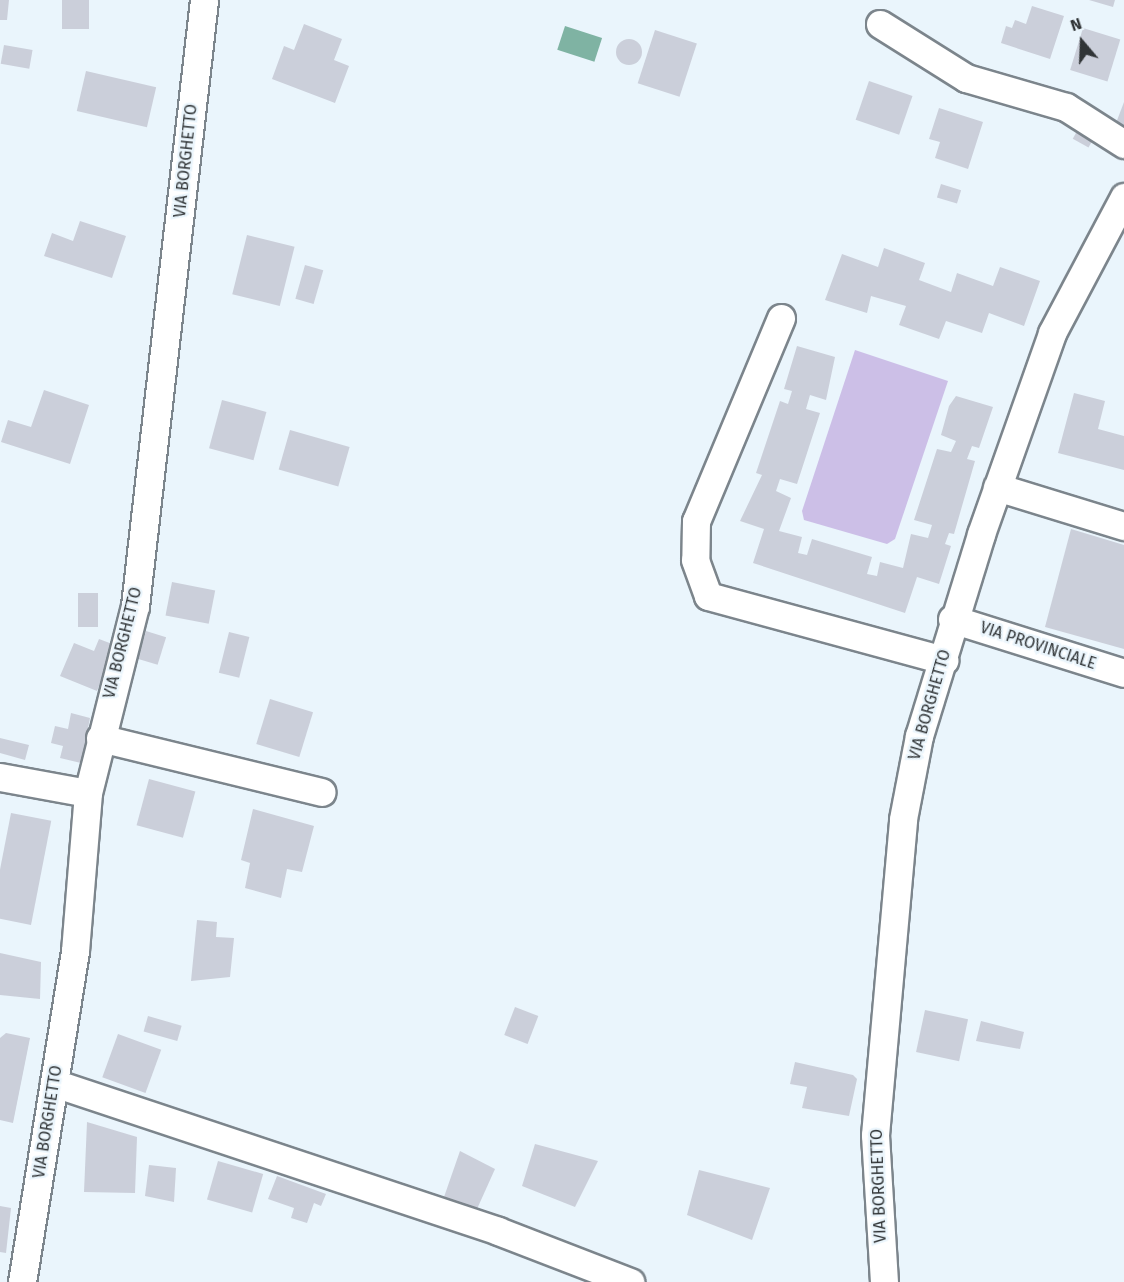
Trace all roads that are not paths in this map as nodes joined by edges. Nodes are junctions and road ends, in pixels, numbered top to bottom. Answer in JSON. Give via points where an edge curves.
{"nodes":[{"id":1,"x":204,"y":0,"type":"edge"},
{"id":2,"x":880,"y":24,"type":"dead end"},
{"id":3,"x":1124,"y":144,"type":"edge"},
{"id":4,"x":1124,"y":197,"type":"edge"},
{"id":5,"x":781,"y":318,"type":"dead end"},
{"id":6,"x":998,"y":487,"type":"junction"},
{"id":7,"x":1124,"y":526,"type":"edge"},
{"id":8,"x":952,"y":619,"type":"junction"},
{"id":9,"x":944,"y":660,"type":"junction"},
{"id":10,"x":1124,"y":674,"type":"edge"},
{"id":11,"x":100,"y":738,"type":"junction"},
{"id":12,"x":0,"y":777,"type":"edge"},
{"id":13,"x":322,"y":792,"type":"dead end"},
{"id":14,"x":88,"y":793,"type":"junction"},
{"id":15,"x":54,"y":1083,"type":"junction"},
{"id":16,"x":22,"y":1282,"type":"edge"},
{"id":17,"x":630,"y":1282,"type":"edge"},
{"id":18,"x":884,"y":1282,"type":"edge"}],
"edges":[{"from":1,"to":11,"type":"street","name":"VIA BORGHETTO","via":[[135,606]]},
{"from":2,"to":3,"type":"street","via":[[966,78],[1066,107]]},
{"from":4,"to":6,"type":"street","name":"VIA BORGHETTO","via":[[1052,333]]},
{"from":5,"to":9,"type":"street","via":[[696,521],[695,560],[708,596]]},
{"from":6,"to":7,"type":"street"},
{"from":6,"to":8,"type":"street","name":"VIA BORGHETTO"},
{"from":8,"to":9,"type":"street","name":"VIA BORGHETTO"},
{"from":8,"to":10,"type":"street","name":"VIA PROVINCIALE"},
{"from":9,"to":18,"type":"street","name":"VIA BORGHETTO","via":[[918,736],[903,819],[875,1135]]},
{"from":11,"to":13,"type":"street"},
{"from":11,"to":14,"type":"street","name":"VIA BORGHETTO"},
{"from":12,"to":14,"type":"street"},
{"from":14,"to":15,"type":"street","name":"VIA BORGHETTO","via":[[75,951]]},
{"from":15,"to":16,"type":"street","name":"VIA BORGHETTO"},
{"from":15,"to":17,"type":"street","via":[[498,1231]]}]}
